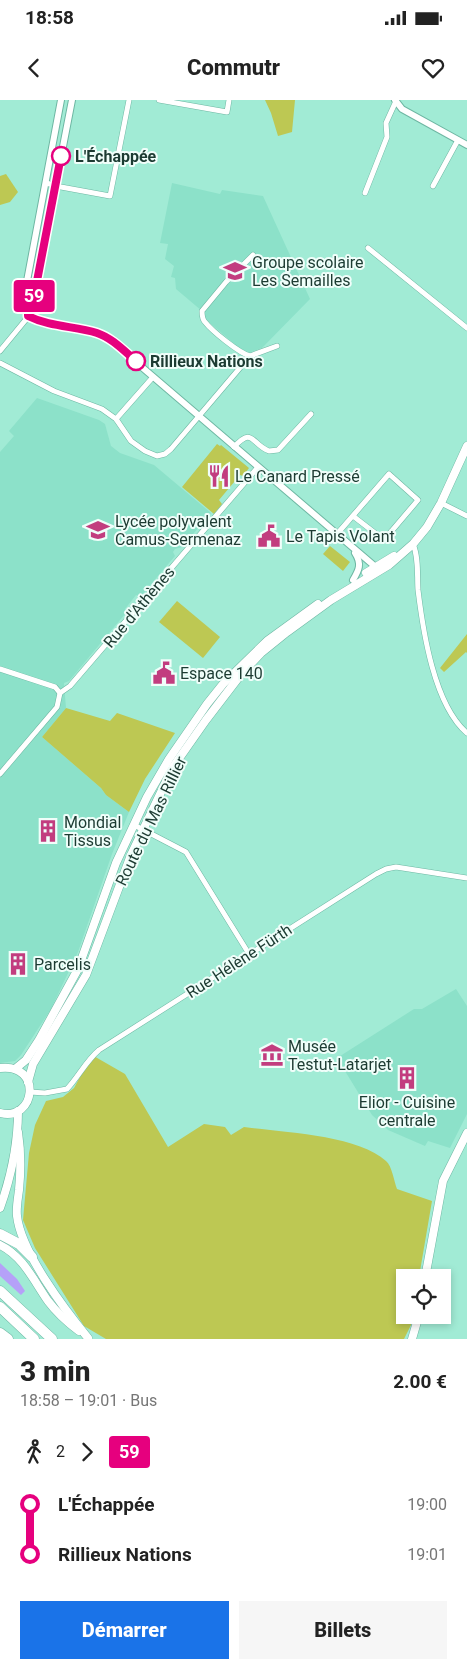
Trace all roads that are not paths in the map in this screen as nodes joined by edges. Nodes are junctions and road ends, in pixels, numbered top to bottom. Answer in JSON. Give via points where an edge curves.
{"nodes":[{"id":1,"x":61,"y":100,"type":"edge"},
{"id":2,"x":72,"y":100,"type":"edge"},
{"id":3,"x":129,"y":100,"type":"edge"},
{"id":4,"x":159,"y":100,"type":"edge"},
{"id":5,"x":229,"y":100,"type":"edge"},
{"id":6,"x":396,"y":101,"type":"edge"},
{"id":7,"x":458,"y":140,"type":"junction"},
{"id":8,"x":467,"y":145,"type":"edge"},
{"id":9,"x":46,"y":182,"type":"junction"},
{"id":10,"x":56,"y":184,"type":"junction"},
{"id":11,"x":433,"y":186,"type":"dead end"},
{"id":12,"x":365,"y":192,"type":"dead end"},
{"id":13,"x":368,"y":248,"type":"dead end"},
{"id":14,"x":253,"y":255,"type":"dead end"},
{"id":15,"x":28,"y":314,"type":"junction"},
{"id":16,"x":467,"y":328,"type":"edge"},
{"id":17,"x":278,"y":346,"type":"dead end"},
{"id":18,"x":0,"y":351,"type":"edge"},
{"id":19,"x":250,"y":356,"type":"junction"},
{"id":20,"x":0,"y":364,"type":"edge"},
{"id":21,"x":152,"y":377,"type":"junction"},
{"id":22,"x":311,"y":414,"type":"dead end"},
{"id":23,"x":199,"y":417,"type":"junction"},
{"id":24,"x":116,"y":419,"type":"junction"},
{"id":25,"x":467,"y":446,"type":"edge"},
{"id":26,"x":234,"y":447,"type":"junction"},
{"id":27,"x":258,"y":467,"type":"junction"},
{"id":28,"x":441,"y":502,"type":"junction"},
{"id":29,"x":353,"y":516,"type":"junction"},
{"id":30,"x":467,"y":516,"type":"edge"},
{"id":31,"x":337,"y":534,"type":"junction"},
{"id":32,"x":413,"y":544,"type":"junction"},
{"id":33,"x":350,"y":546,"type":"junction"},
{"id":34,"x":377,"y":569,"type":"junction"},
{"id":35,"x":353,"y":580,"type":"junction"},
{"id":36,"x":0,"y":669,"type":"edge"},
{"id":37,"x":60,"y":693,"type":"junction"},
{"id":38,"x":467,"y":732,"type":"edge"},
{"id":39,"x":0,"y":774,"type":"edge"},
{"id":40,"x":134,"y":825,"type":"junction"},
{"id":41,"x":144,"y":829,"type":"junction"},
{"id":42,"x":467,"y":878,"type":"edge"},
{"id":43,"x":249,"y":954,"type":"junction"},
{"id":44,"x":0,"y":1068,"type":"edge"},
{"id":45,"x":16,"y":1069,"type":"junction"},
{"id":46,"x":28,"y":1082,"type":"junction"},
{"id":47,"x":30,"y":1092,"type":"junction"},
{"id":48,"x":18,"y":1112,"type":"junction"},
{"id":49,"x":0,"y":1113,"type":"edge"},
{"id":50,"x":18,"y":1132,"type":"junction"},
{"id":51,"x":467,"y":1133,"type":"edge"},
{"id":52,"x":0,"y":1208,"type":"edge"},
{"id":53,"x":0,"y":1234,"type":"edge"},
{"id":54,"x":0,"y":1245,"type":"edge"},
{"id":55,"x":32,"y":1257,"type":"junction"},
{"id":56,"x":428,"y":1269,"type":"edge"},
{"id":57,"x":0,"y":1291,"type":"edge"},
{"id":58,"x":0,"y":1307,"type":"edge"},
{"id":59,"x":416,"y":1324,"type":"edge"},
{"id":60,"x":0,"y":1333,"type":"edge"},
{"id":61,"x":8,"y":1339,"type":"edge"},
{"id":62,"x":34,"y":1339,"type":"edge"},
{"id":63,"x":52,"y":1339,"type":"edge"},
{"id":64,"x":89,"y":1339,"type":"edge"},
{"id":65,"x":412,"y":1339,"type":"edge"}],
"edges":[{"from":1,"to":9,"type":"street"},
{"from":2,"to":10,"type":"street"},
{"from":3,"to":10,"type":"street","via":[[110,196]]},
{"from":4,"to":5,"type":"street","via":[[227,112]]},
{"from":6,"to":7,"type":"street","via":[[406,112]]},
{"from":6,"to":12,"type":"street","via":[[386,123],[387,137]]},
{"from":7,"to":8,"type":"street"},
{"from":7,"to":11,"type":"street"},
{"from":9,"to":10,"type":"street"},
{"from":9,"to":15,"type":"street","via":[[24,298],[23,306]]},
{"from":10,"to":15,"type":"street"},
{"from":13,"to":16,"type":"street"},
{"from":14,"to":19,"type":"street","via":[[202,311],[203,321],[240,352]]},
{"from":15,"to":18,"type":"street"},
{"from":15,"to":21,"type":"street","via":[[38,322],[98,333],[119,346]]},
{"from":17,"to":19,"type":"street"},
{"from":19,"to":23,"type":"street"},
{"from":20,"to":24,"type":"street","via":[[54,391],[102,409]]},
{"from":21,"to":23,"type":"street"},
{"from":21,"to":24,"type":"street"},
{"from":22,"to":26,"type":"street","via":[[278,450],[265,450],[246,436]]},
{"from":23,"to":24,"type":"street","via":[[171,449],[157,456],[131,441]]},
{"from":23,"to":26,"type":"street"},
{"from":25,"to":28,"type":"main road","name":"Route du Mas Rillier"},
{"from":26,"to":27,"type":"street"},
{"from":27,"to":31,"type":"street"},
{"from":27,"to":37,"type":"street","name":"Rue d'Athènes","via":[[75,682]]},
{"from":28,"to":30,"type":"street"},
{"from":28,"to":32,"type":"main road","name":"Route du Mas Rillier"},
{"from":29,"to":29,"type":"street","via":[[389,474],[418,500],[384,540]]},
{"from":29,"to":31,"type":"street"},
{"from":31,"to":33,"type":"street"},
{"from":32,"to":34,"type":"main road","name":"Route du Mas Rillier"},
{"from":32,"to":38,"type":"street","via":[[428,652],[443,696],[453,716]]},
{"from":33,"to":34,"type":"street"},
{"from":33,"to":35,"type":"street","via":[[360,562]]},
{"from":34,"to":35,"type":"main road","name":"Route du Mas Rillier"},
{"from":34,"to":41,"type":"main road","name":"Route du Mas Rillier","via":[[287,632],[242,673],[173,768]]},
{"from":35,"to":40,"type":"main road","name":"Route du Mas Rillier","via":[[267,641],[223,684],[169,758]]},
{"from":36,"to":37,"type":"street","via":[[54,687]]},
{"from":37,"to":39,"type":"street","via":[[57,707]]},
{"from":40,"to":41,"type":"street"},
{"from":40,"to":45,"type":"main road","name":"Route du Mas Rillier","via":[[116,863],[78,969],[39,1040]]},
{"from":41,"to":43,"type":"street","via":[[186,852]]},
{"from":41,"to":46,"type":"main road","name":"Route du Mas Rillier","via":[[86,975],[32,1064]]},
{"from":42,"to":43,"type":"street","name":"Rue Hélène Fürth","via":[[396,867],[386,869]]},
{"from":43,"to":47,"type":"street","name":"Rue Hélène Fürth","via":[[99,1050],[67,1089]]},
{"from":44,"to":45,"type":"main road"},
{"from":45,"to":46,"type":"main road"},
{"from":46,"to":47,"type":"main road"},
{"from":47,"to":48,"type":"main road"},
{"from":48,"to":49,"type":"main road"},
{"from":48,"to":50,"type":"main road"},
{"from":50,"to":52,"type":"main road"},
{"from":50,"to":55,"type":"main road","via":[[21,1166],[17,1215]]},
{"from":51,"to":56,"type":"main road","via":[[443,1181]]},
{"from":53,"to":55,"type":"highway","via":[[19,1244]]},
{"from":54,"to":64,"type":"main road","via":[[18,1257],[49,1302]]},
{"from":55,"to":64,"type":"main road","via":[[65,1309]]},
{"from":57,"to":63,"type":"highway"},
{"from":58,"to":62,"type":"highway"},
{"from":59,"to":65,"type":"main road"},
{"from":60,"to":61,"type":"highway"}]}
